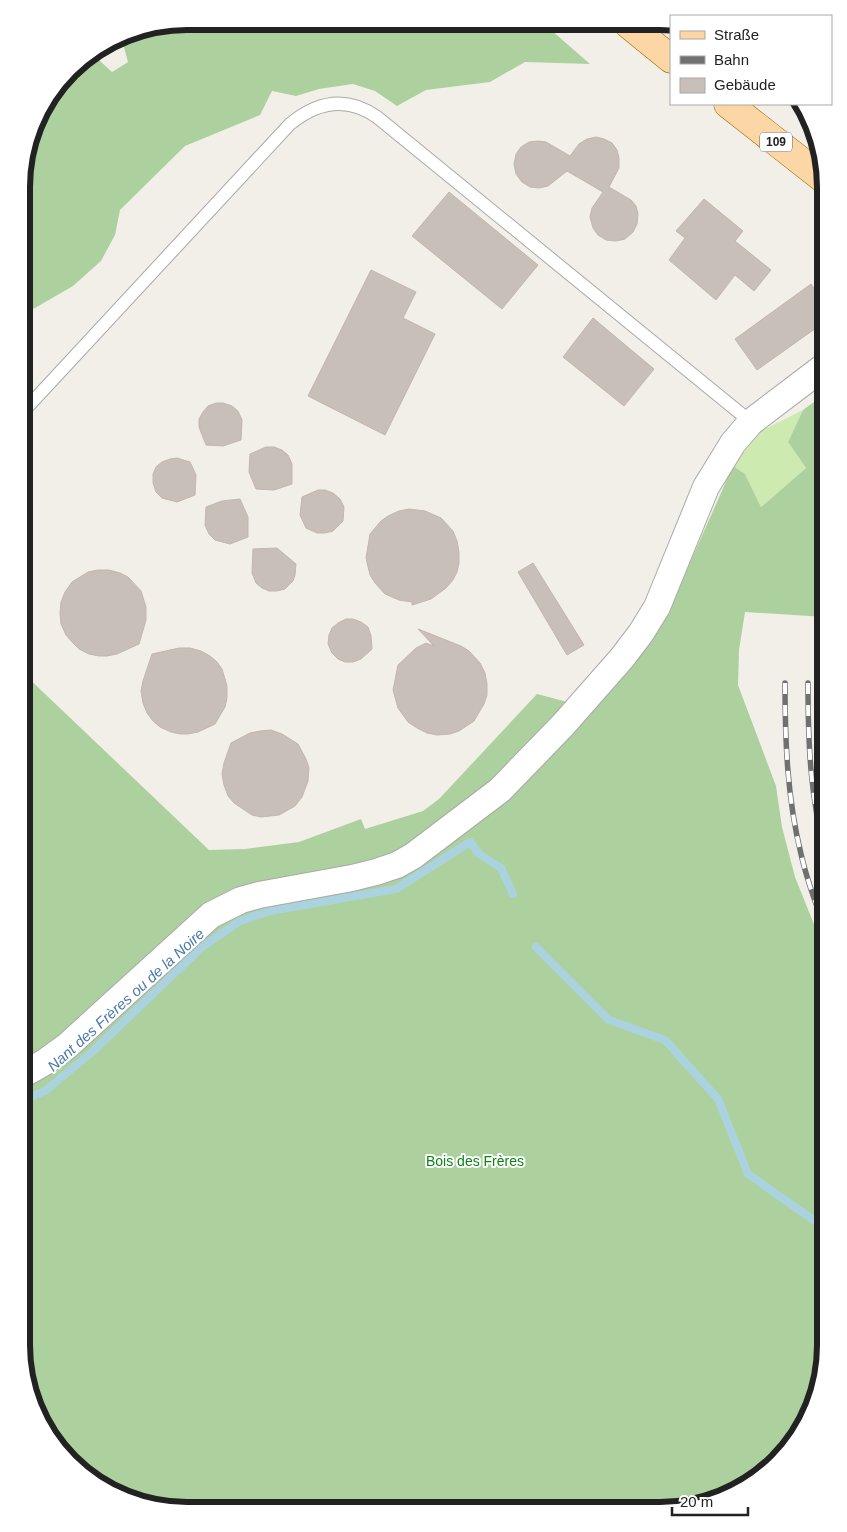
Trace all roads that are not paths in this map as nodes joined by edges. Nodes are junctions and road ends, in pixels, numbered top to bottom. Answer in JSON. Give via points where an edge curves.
{"nodes":[{"id":1,"x":635,"y":30,"type":"edge"},
{"id":2,"x":670,"y":58,"type":"edge"},
{"id":3,"x":729,"y":105,"type":"edge"},
{"id":4,"x":817,"y":174,"type":"edge"},
{"id":5,"x":817,"y":372,"type":"edge"},
{"id":6,"x":30,"y":404,"type":"edge"},
{"id":7,"x":751,"y":422,"type":"junction"},
{"id":8,"x":30,"y":1071,"type":"edge"}],
"edges":[{"from":1,"to":2,"type":"main road"},
{"from":3,"to":4,"type":"main road","number":"109"},
{"from":5,"to":7,"type":"street"},
{"from":6,"to":7,"type":"lane","via":[[290,124],[311,109],[342,104],[368,110]]},
{"from":7,"to":8,"type":"street","via":[[706,487],[657,607],[641,633],[563,724],[500,790],[397,865],[352,878],[241,900],[212,915],[67,1046]]}]}
